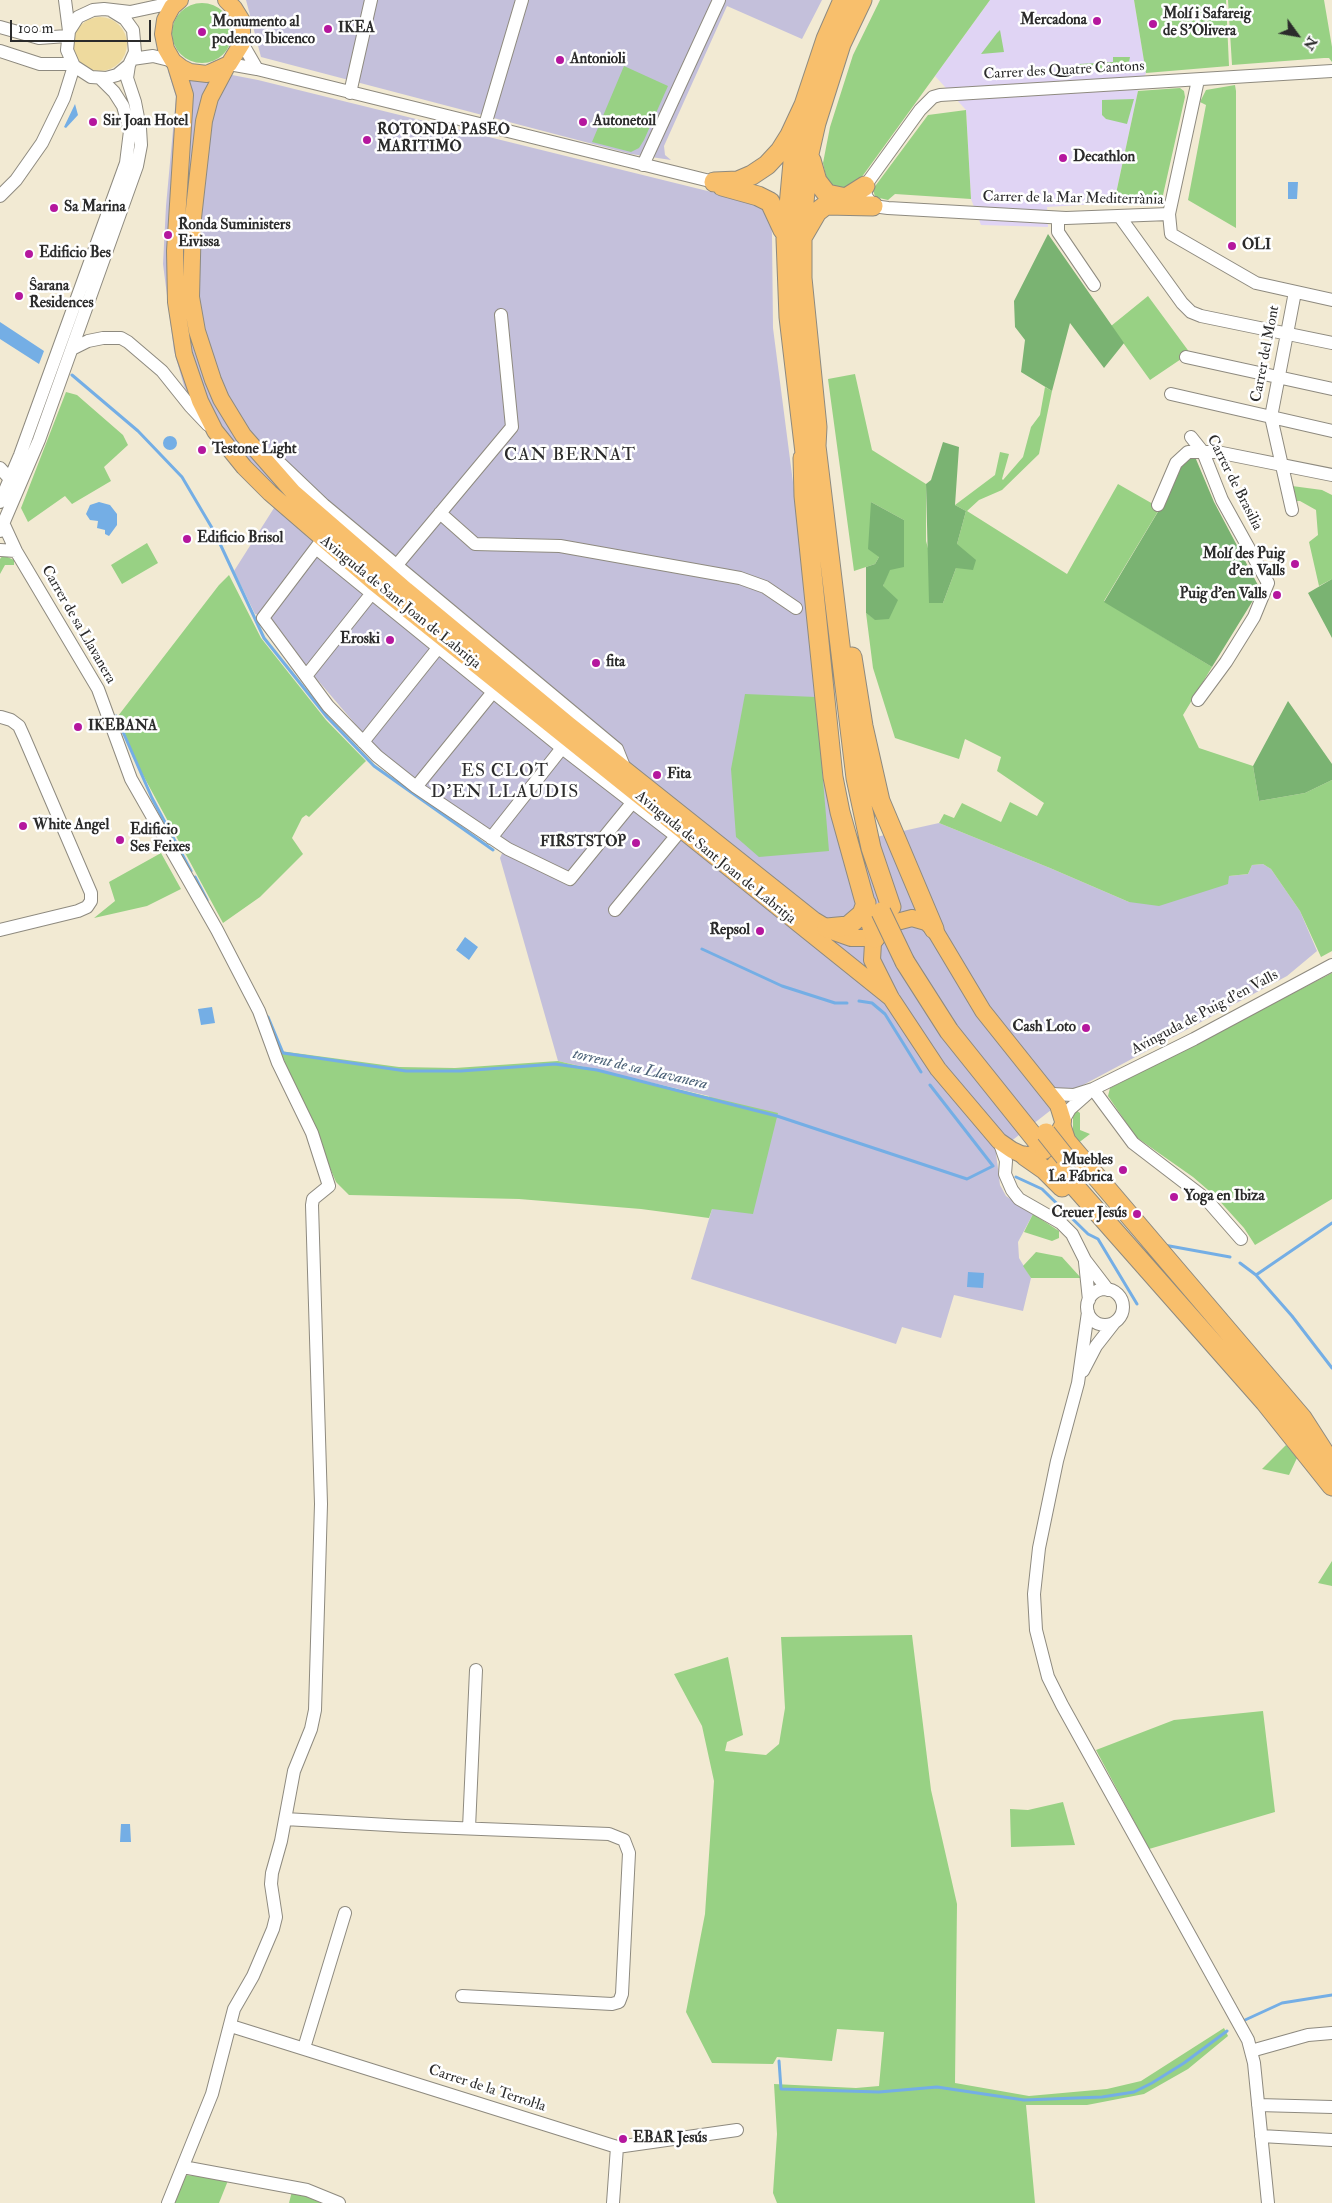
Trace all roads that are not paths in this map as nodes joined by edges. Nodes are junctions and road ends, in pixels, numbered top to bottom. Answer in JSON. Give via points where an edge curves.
{"nodes":[{"id":1,"x":65,"y":0,"type":"edge"},
{"id":2,"x":89,"y":0,"type":"edge"},
{"id":3,"x":371,"y":0,"type":"edge"},
{"id":4,"x":522,"y":0,"type":"edge"},
{"id":5,"x":719,"y":0,"type":"edge"},
{"id":6,"x":843,"y":0,"type":"edge"},
{"id":7,"x":862,"y":0,"type":"edge"},
{"id":8,"x":179,"y":1,"type":"edge"},
{"id":9,"x":230,"y":3,"type":"edge"},
{"id":10,"x":108,"y":10,"type":"junction"},
{"id":11,"x":0,"y":27,"type":"edge"},
{"id":12,"x":68,"y":33,"type":"junction"},
{"id":13,"x":242,"y":43,"type":"junction"},
{"id":14,"x":0,"y":51,"type":"edge"},
{"id":15,"x":130,"y":62,"type":"junction"},
{"id":16,"x":174,"y":62,"type":"junction"},
{"id":17,"x":73,"y":65,"type":"junction"},
{"id":18,"x":228,"y":65,"type":"junction"},
{"id":19,"x":258,"y":70,"type":"junction"},
{"id":20,"x":1332,"y":71,"type":"edge"},
{"id":21,"x":101,"y":79,"type":"junction"},
{"id":22,"x":1198,"y":80,"type":"junction"},
{"id":23,"x":350,"y":93,"type":"junction"},
{"id":24,"x":804,"y":105,"type":"junction"},
{"id":25,"x":485,"y":125,"type":"junction"},
{"id":26,"x":809,"y":154,"type":"junction"},
{"id":27,"x":643,"y":165,"type":"junction"},
{"id":28,"x":714,"y":182,"type":"junction"},
{"id":29,"x":865,"y":186,"type":"junction"},
{"id":30,"x":0,"y":196,"type":"edge"},
{"id":31,"x":873,"y":206,"type":"junction"},
{"id":32,"x":1169,"y":214,"type":"junction"},
{"id":33,"x":1120,"y":217,"type":"junction"},
{"id":34,"x":1058,"y":218,"type":"junction"},
{"id":35,"x":794,"y":239,"type":"junction"},
{"id":36,"x":1094,"y":286,"type":"dead end"},
{"id":37,"x":1295,"y":292,"type":"junction"},
{"id":38,"x":1332,"y":300,"type":"edge"},
{"id":39,"x":501,"y":315,"type":"dead end"},
{"id":40,"x":1286,"y":333,"type":"junction"},
{"id":41,"x":1332,"y":343,"type":"edge"},
{"id":42,"x":72,"y":349,"type":"junction"},
{"id":43,"x":1186,"y":357,"type":"dead end"},
{"id":44,"x":1278,"y":377,"type":"junction"},
{"id":45,"x":1332,"y":389,"type":"edge"},
{"id":46,"x":1171,"y":394,"type":"dead end"},
{"id":47,"x":1271,"y":417,"type":"junction"},
{"id":48,"x":817,"y":427,"type":"junction"},
{"id":49,"x":215,"y":431,"type":"junction"},
{"id":50,"x":1332,"y":431,"type":"edge"},
{"id":51,"x":1191,"y":437,"type":"dead end"},
{"id":52,"x":1203,"y":452,"type":"junction"},
{"id":53,"x":1282,"y":465,"type":"junction"},
{"id":54,"x":0,"y":468,"type":"edge"},
{"id":55,"x":1332,"y":475,"type":"edge"},
{"id":56,"x":10,"y":479,"type":"junction"},
{"id":57,"x":0,"y":502,"type":"edge"},
{"id":58,"x":1158,"y":505,"type":"dead end"},
{"id":59,"x":1292,"y":510,"type":"dead end"},
{"id":60,"x":440,"y":513,"type":"junction"},
{"id":61,"x":2,"y":528,"type":"edge"},
{"id":62,"x":319,"y":544,"type":"junction"},
{"id":63,"x":0,"y":550,"type":"edge"},
{"id":64,"x":16,"y":551,"type":"junction"},
{"id":65,"x":393,"y":570,"type":"junction"},
{"id":66,"x":372,"y":588,"type":"junction"},
{"id":67,"x":796,"y":608,"type":"dead end"},
{"id":68,"x":438,"y":648,"type":"junction"},
{"id":69,"x":306,"y":676,"type":"junction"},
{"id":70,"x":493,"y":692,"type":"junction"},
{"id":71,"x":1198,"y":700,"type":"dead end"},
{"id":72,"x":0,"y":716,"type":"edge"},
{"id":73,"x":363,"y":742,"type":"junction"},
{"id":74,"x":562,"y":748,"type":"junction"},
{"id":75,"x":416,"y":788,"type":"junction"},
{"id":76,"x":632,"y":803,"type":"junction"},
{"id":77,"x":678,"y":833,"type":"junction"},
{"id":78,"x":491,"y":838,"type":"junction"},
{"id":79,"x":879,"y":907,"type":"junction"},
{"id":80,"x":615,"y":910,"type":"dead end"},
{"id":81,"x":827,"y":928,"type":"junction"},
{"id":82,"x":934,"y":929,"type":"junction"},
{"id":83,"x":0,"y":930,"type":"edge"},
{"id":84,"x":875,"y":938,"type":"junction"},
{"id":85,"x":1332,"y":965,"type":"edge"},
{"id":86,"x":891,"y":998,"type":"junction"},
{"id":87,"x":1093,"y":1089,"type":"junction"},
{"id":88,"x":1050,"y":1094,"type":"junction"},
{"id":89,"x":1052,"y":1131,"type":"junction"},
{"id":90,"x":999,"y":1141,"type":"junction"},
{"id":91,"x":1024,"y":1156,"type":"junction"},
{"id":92,"x":1061,"y":1161,"type":"junction"},
{"id":93,"x":1005,"y":1174,"type":"junction"},
{"id":94,"x":1241,"y":1239,"type":"dead end"},
{"id":95,"x":1085,"y":1260,"type":"junction"},
{"id":96,"x":1108,"y":1290,"type":"junction"},
{"id":97,"x":1088,"y":1306,"type":"junction"},
{"id":98,"x":1114,"y":1323,"type":"junction"},
{"id":99,"x":1078,"y":1383,"type":"junction"},
{"id":100,"x":1292,"y":1439,"type":"junction"},
{"id":101,"x":1332,"y":1464,"type":"edge"},
{"id":102,"x":1332,"y":1486,"type":"edge"},
{"id":103,"x":476,"y":1670,"type":"dead end"},
{"id":104,"x":285,"y":1819,"type":"junction"},
{"id":105,"x":469,"y":1828,"type":"junction"},
{"id":106,"x":346,"y":1913,"type":"dead end"},
{"id":107,"x":462,"y":1996,"type":"dead end"},
{"id":108,"x":231,"y":2026,"type":"junction"},
{"id":109,"x":1332,"y":2033,"type":"edge"},
{"id":110,"x":304,"y":2048,"type":"junction"},
{"id":111,"x":1251,"y":2051,"type":"junction"},
{"id":112,"x":1258,"y":2105,"type":"junction"},
{"id":113,"x":1332,"y":2107,"type":"edge"},
{"id":114,"x":737,"y":2130,"type":"dead end"},
{"id":115,"x":1261,"y":2136,"type":"junction"},
{"id":116,"x":1332,"y":2140,"type":"edge"},
{"id":117,"x":617,"y":2147,"type":"junction"},
{"id":118,"x":183,"y":2167,"type":"junction"},
{"id":119,"x":168,"y":2203,"type":"edge"},
{"id":120,"x":339,"y":2203,"type":"edge"},
{"id":121,"x":613,"y":2203,"type":"edge"},
{"id":122,"x":1268,"y":2203,"type":"edge"}],
"edges":[{"from":1,"to":12,"type":"street"},
{"from":2,"to":10,"type":"street"},
{"from":3,"to":23,"type":"street"},
{"from":4,"to":25,"type":"street"},
{"from":5,"to":27,"type":"street"},
{"from":6,"to":24,"type":"highway"},
{"from":7,"to":26,"type":"highway","via":[[832,70]]},
{"from":8,"to":10,"type":"street","via":[[140,11]]},
{"from":8,"to":16,"type":"main road","name":"Avinguda de Sant Joan de Labritja","via":[[168,13],[163,27],[166,49]]},
{"from":9,"to":13,"type":"main road","via":[[242,21]]},
{"from":10,"to":12,"type":"street","via":[[83,14]]},
{"from":10,"to":15,"type":"street","via":[[125,18],[133,30],[136,45]]},
{"from":11,"to":12,"type":"street","via":[[39,38]]},
{"from":12,"to":17,"type":"street","via":[[66,50]]},
{"from":13,"to":18,"type":"main road","name":"Avinguda de Sant Joan de Labritja"},
{"from":13,"to":19,"type":"street"},
{"from":14,"to":17,"type":"street","via":[[40,64]]},
{"from":15,"to":16,"type":"street","via":[[153,56]]},
{"from":15,"to":21,"type":"street","via":[[116,75]]},
{"from":15,"to":42,"type":"street","via":[[127,78],[140,128],[137,166]]},
{"from":16,"to":18,"type":"main road","via":[[198,74],[215,72]]},
{"from":16,"to":49,"type":"main road","name":"Avinguda de Sant Joan de Labritja","via":[[185,95],[175,258],[177,312],[190,374]]},
{"from":17,"to":21,"type":"street","via":[[86,76]]},
{"from":17,"to":30,"type":"street","via":[[64,98],[42,143],[16,180]]},
{"from":18,"to":19,"type":"street"},
{"from":18,"to":65,"type":"main road","name":"Avinguda de Sant Joan de Labritja","via":[[210,98],[204,121],[193,218],[191,297],[197,331],[221,399],[257,452],[293,492]]},
{"from":19,"to":23,"type":"street"},
{"from":20,"to":22,"type":"street","name":"Carrer des Quatre Cantons"},
{"from":21,"to":56,"type":"street","via":[[123,106],[130,130],[126,163]]},
{"from":22,"to":29,"type":"street","name":"Carrer des Quatre Cantons","via":[[933,97]]},
{"from":22,"to":32,"type":"street"},
{"from":23,"to":25,"type":"street"},
{"from":24,"to":28,"type":"highway","via":[[790,135],[767,166],[738,181]]},
{"from":24,"to":35,"type":"highway","via":[[791,169]]},
{"from":25,"to":27,"type":"street"},
{"from":26,"to":29,"type":"highway","via":[[817,181],[827,194],[846,198]]},
{"from":26,"to":35,"type":"highway"},
{"from":27,"to":28,"type":"street"},
{"from":28,"to":35,"type":"highway","via":[[770,202]]},
{"from":29,"to":31,"type":"street","via":[[866,196]]},
{"from":31,"to":34,"type":"street","name":"Carrer de la Mar Mediterrània"},
{"from":31,"to":35,"type":"highway","via":[[826,205]]},
{"from":32,"to":33,"type":"street","name":"Carrer de la Mar Mediterrània"},
{"from":32,"to":37,"type":"street","name":"Carrer de la Mar Mediterrània","via":[[1169,228],[1175,239],[1256,283]]},
{"from":33,"to":34,"type":"street","name":"Carrer de la Mar Mediterrània"},
{"from":33,"to":40,"type":"street","via":[[1191,312]]},
{"from":34,"to":36,"type":"street","via":[[1058,232]]},
{"from":35,"to":48,"type":"highway"},
{"from":35,"to":79,"type":"highway","via":[[789,317],[802,441],[812,496],[846,783],[861,850]]},
{"from":37,"to":38,"type":"street","name":"Carrer de la Mar Mediterrània"},
{"from":37,"to":40,"type":"street","name":"Carrer del Mont"},
{"from":39,"to":60,"type":"street","via":[[512,426]]},
{"from":40,"to":41,"type":"street"},
{"from":40,"to":44,"type":"street","name":"Carrer del Mont"},
{"from":42,"to":49,"type":"street","via":[[103,338],[120,338],[128,342],[162,371]]},
{"from":42,"to":61,"type":"street","via":[[28,469]]},
{"from":43,"to":44,"type":"street"},
{"from":44,"to":45,"type":"street"},
{"from":44,"to":47,"type":"street","name":"Carrer del Mont"},
{"from":46,"to":47,"type":"street"},
{"from":47,"to":50,"type":"street"},
{"from":47,"to":53,"type":"street","name":"Carrer del Mont"},
{"from":48,"to":79,"type":"highway","via":[[816,446],[856,778]]},
{"from":48,"to":82,"type":"highway","via":[[862,726],[880,801]]},
{"from":49,"to":62,"type":"main road","name":"Avinguda de Sant Joan de Labritja","via":[[244,467]]},
{"from":51,"to":52,"type":"street","name":"Carrer de Brasilia"},
{"from":52,"to":53,"type":"street"},
{"from":52,"to":58,"type":"street","via":[[1188,452],[1176,463]]},
{"from":52,"to":71,"type":"street","name":"Carrer de Brasilia","via":[[1222,500],[1268,583],[1254,617]]},
{"from":53,"to":55,"type":"street"},
{"from":53,"to":59,"type":"street","name":"Carrer del Mont"},
{"from":54,"to":56,"type":"street"},
{"from":56,"to":57,"type":"street"},
{"from":60,"to":65,"type":"street"},
{"from":60,"to":67,"type":"street","via":[[475,544],[560,546],[740,578],[764,587]]},
{"from":61,"to":64,"type":"street","name":"Carrer de sa Llavanera"},
{"from":62,"to":66,"type":"main road","name":"Avinguda de Sant Joan de Labritja"},
{"from":62,"to":69,"type":"street","via":[[263,618]]},
{"from":63,"to":64,"type":"street"},
{"from":64,"to":104,"type":"street","name":"Carrer de sa Llavanera","via":[[98,689],[131,779],[259,1011],[278,1063],[312,1133],[329,1186],[313,1200],[312,1205],[322,1504],[315,1710],[294,1771]]},
{"from":65,"to":66,"type":"street"},
{"from":65,"to":81,"type":"main road","name":"Avinguda de Sant Joan de Labritja","via":[[625,769]]},
{"from":66,"to":68,"type":"street","name":"Avinguda de Sant Joan de Labritja"},
{"from":66,"to":69,"type":"street"},
{"from":66,"to":77,"type":"main road","name":"Avinguda de Sant Joan de Labritja"},
{"from":68,"to":70,"type":"street","name":"Avinguda de Sant Joan de Labritja"},
{"from":68,"to":73,"type":"street"},
{"from":69,"to":73,"type":"street","via":[[328,706]]},
{"from":70,"to":74,"type":"street","name":"Avinguda de Sant Joan de Labritja"},
{"from":70,"to":75,"type":"street"},
{"from":72,"to":83,"type":"street","via":[[19,726],[91,893],[87,907],[78,911]]},
{"from":73,"to":75,"type":"street"},
{"from":74,"to":76,"type":"street","name":"Avinguda de Sant Joan de Labritja"},
{"from":74,"to":78,"type":"street"},
{"from":75,"to":78,"type":"street"},
{"from":76,"to":77,"type":"street","name":"Avinguda de Sant Joan de Labritja"},
{"from":76,"to":78,"type":"street","via":[[570,879]]},
{"from":77,"to":80,"type":"street"},
{"from":77,"to":86,"type":"main road","name":"Avinguda de Sant Joan de Labritja"},
{"from":79,"to":81,"type":"highway","via":[[862,914],[848,926]]},
{"from":79,"to":84,"type":"highway"},
{"from":79,"to":89,"type":"highway","via":[[911,960],[960,1026]]},
{"from":81,"to":84,"type":"main road","name":"Avinguda de Sant Joan de Labritja","via":[[851,938]]},
{"from":82,"to":84,"type":"main road","via":[[920,919],[906,919],[882,930]]},
{"from":82,"to":88,"type":"main road","via":[[983,1011]]},
{"from":84,"to":86,"type":"main road","via":[[872,960]]},
{"from":85,"to":87,"type":"street","name":"Avinguda de Puig d'en Valls"},
{"from":86,"to":90,"type":"main road","via":[[938,1068]]},
{"from":87,"to":88,"type":"street","name":"Avinguda de Puig d'en Valls","via":[[1074,1095]]},
{"from":87,"to":89,"type":"street","name":"Avinguda de Puig d'en Valls"},
{"from":87,"to":94,"type":"street","via":[[1133,1144],[1206,1199]]},
{"from":88,"to":89,"type":"main road","via":[[1058,1105]]},
{"from":89,"to":91,"type":"main road","via":[[1056,1141],[1044,1151]]},
{"from":89,"to":92,"type":"highway","bridge":true},
{"from":89,"to":101,"type":"highway","via":[[1066,1141],[1302,1418]]},
{"from":90,"to":91,"type":"main road"},
{"from":90,"to":93,"type":"street","via":[[1006,1161]]},
{"from":91,"to":93,"type":"street","via":[[1013,1162]]},
{"from":91,"to":100,"type":"highway","via":[[1053,1176],[1198,1341]]},
{"from":92,"to":100,"type":"highway","via":[[1265,1402]]},
{"from":92,"to":101,"type":"highway"},
{"from":93,"to":95,"type":"street","via":[[1019,1199],[1050,1216],[1072,1234]]},
{"from":95,"to":96,"type":"street"},
{"from":95,"to":97,"type":"street"},
{"from":96,"to":97,"type":"street","via":[[1099,1290]]},
{"from":96,"to":98,"type":"street","via":[[1118,1295],[1123,1304],[1122,1315]]},
{"from":97,"to":98,"type":"street","via":[[1092,1320],[1101,1325]]},
{"from":97,"to":99,"type":"street"},
{"from":98,"to":99,"type":"street","via":[[1096,1346]]},
{"from":99,"to":111,"type":"street","via":[[1039,1548],[1034,1594],[1041,1653],[1062,1705],[1240,2024]]},
{"from":100,"to":102,"type":"highway"},
{"from":103,"to":105,"type":"street"},
{"from":104,"to":105,"type":"street"},
{"from":104,"to":108,"type":"street","via":[[272,1873],[276,1917],[253,1976],[234,2009]]},
{"from":105,"to":107,"type":"street","via":[[609,1834],[624,1840],[629,1853],[619,2002]]},
{"from":106,"to":110,"type":"street"},
{"from":108,"to":110,"type":"street","name":"Carrer de la Terrol·la"},
{"from":108,"to":118,"type":"street","via":[[212,2094]]},
{"from":109,"to":111,"type":"street","via":[[1308,2035]]},
{"from":110,"to":117,"type":"street","name":"Carrer de la Terrol·la"},
{"from":111,"to":112,"type":"street"},
{"from":112,"to":113,"type":"street"},
{"from":112,"to":115,"type":"street"},
{"from":114,"to":117,"type":"street","name":"Carrer de la Terrol·la"},
{"from":115,"to":116,"type":"street"},
{"from":115,"to":122,"type":"street"},
{"from":117,"to":121,"type":"street"},
{"from":118,"to":119,"type":"street"},
{"from":118,"to":120,"type":"street","via":[[307,2190]]}]}
